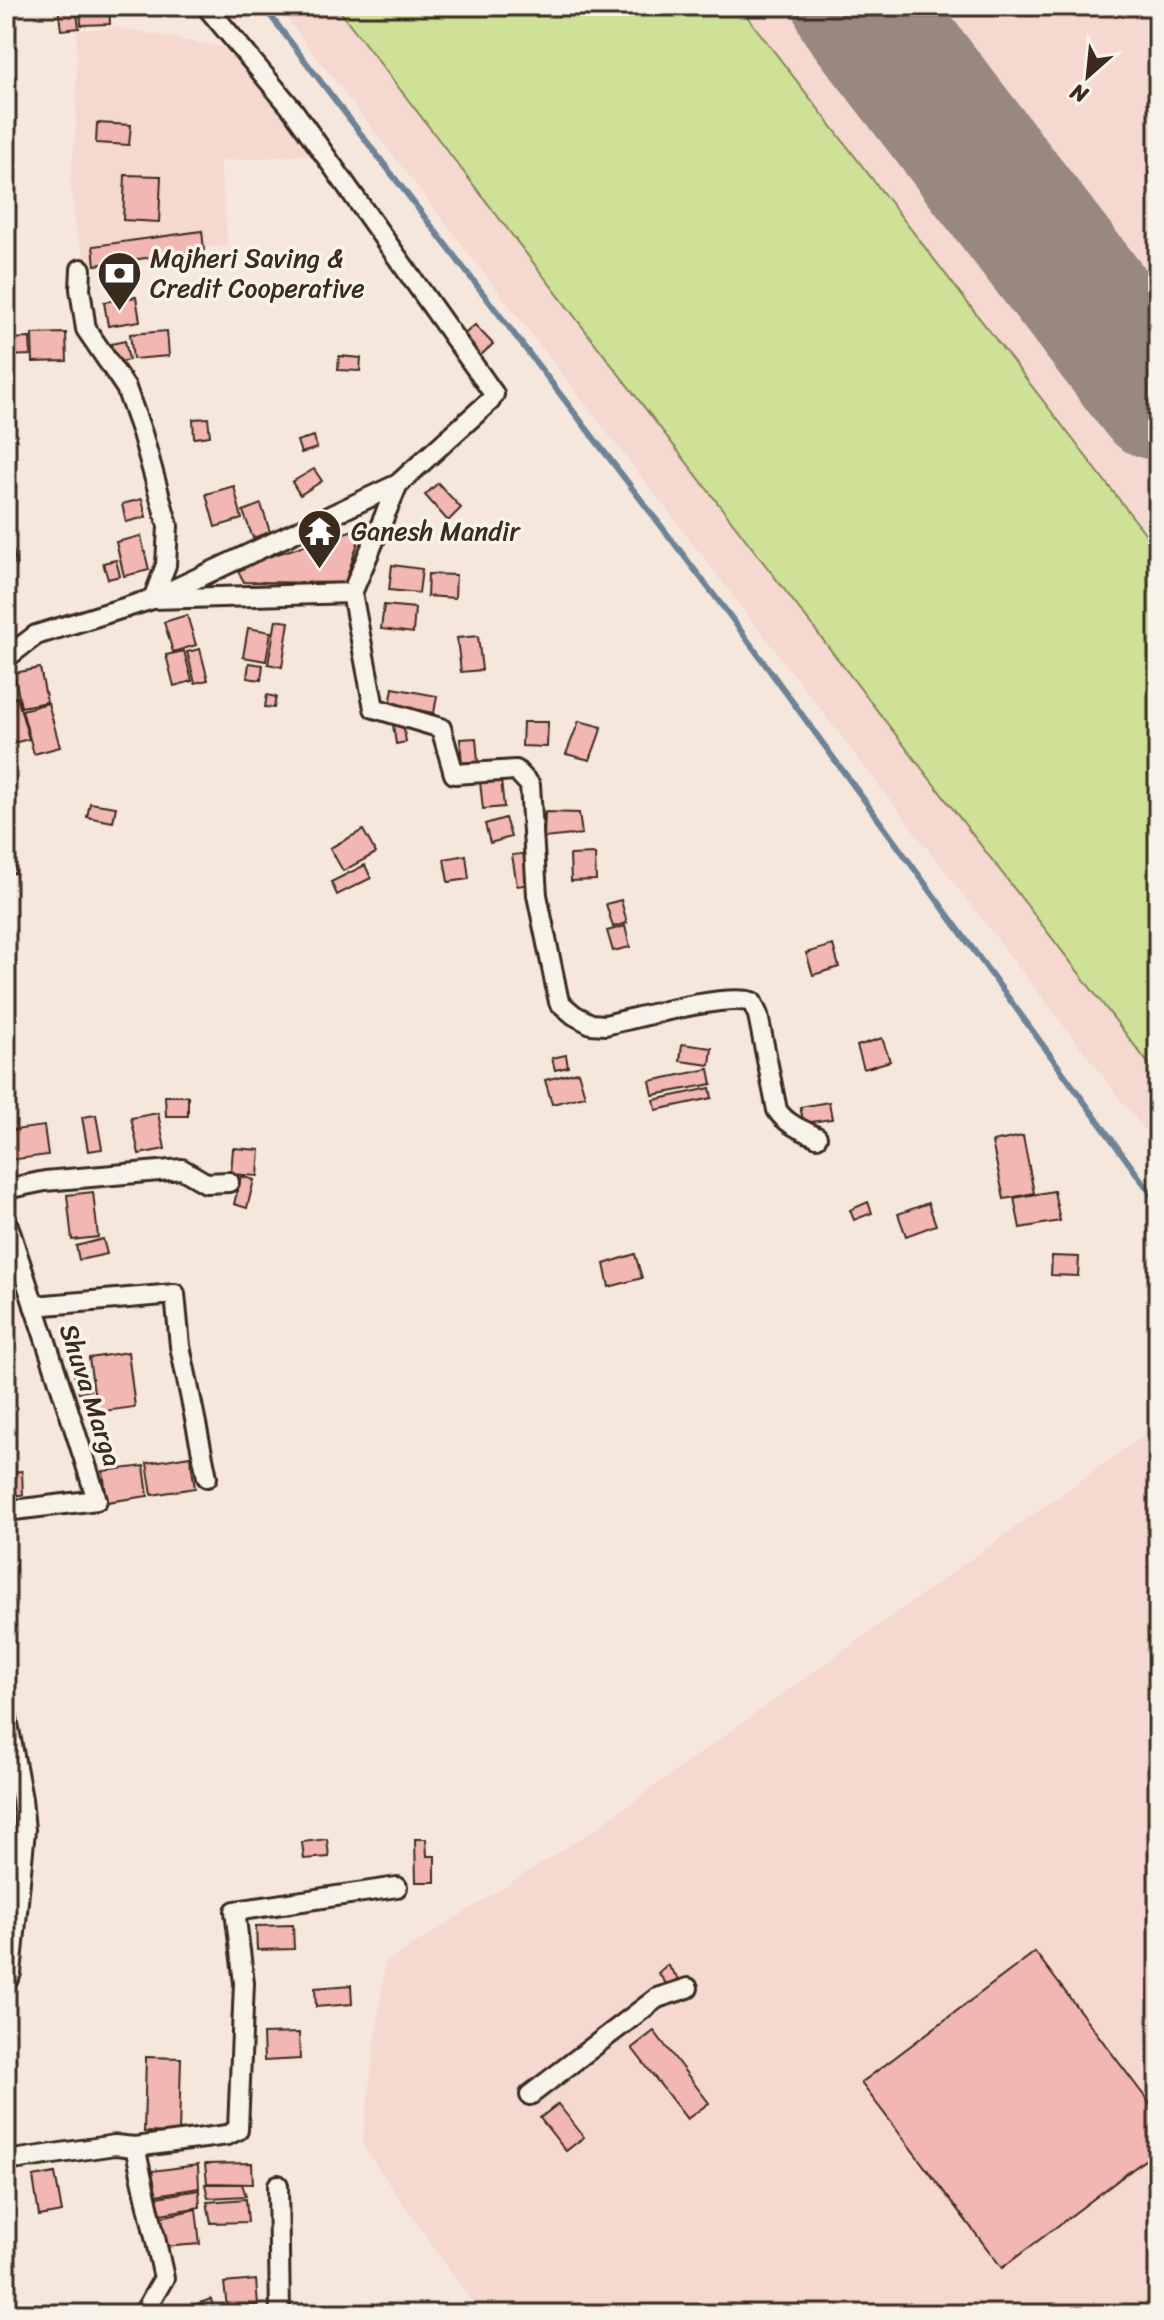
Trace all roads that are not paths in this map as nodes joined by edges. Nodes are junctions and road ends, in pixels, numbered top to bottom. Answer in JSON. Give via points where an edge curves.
{"nodes":[{"id":1,"x":206,"y":6,"type":"edge"},
{"id":2,"x":81,"y":269,"type":"dead end"},
{"id":3,"x":398,"y":484,"type":"junction"},
{"id":4,"x":352,"y":593,"type":"junction"},
{"id":5,"x":153,"y":599,"type":"junction"},
{"id":6,"x":6,"y":658,"type":"edge"},
{"id":7,"x":817,"y":1137,"type":"dead end"},
{"id":8,"x":229,"y":1182,"type":"dead end"},
{"id":9,"x":6,"y":1189,"type":"edge"},
{"id":10,"x":6,"y":1219,"type":"edge"},
{"id":11,"x":34,"y":1306,"type":"junction"},
{"id":12,"x":207,"y":1477,"type":"dead end"},
{"id":13,"x":6,"y":1511,"type":"edge"},
{"id":14,"x":6,"y":1713,"type":"edge"},
{"id":15,"x":397,"y":1887,"type":"dead end"},
{"id":16,"x":6,"y":1983,"type":"edge"},
{"id":17,"x":688,"y":1988,"type":"dead end"},
{"id":18,"x":530,"y":2095,"type":"dead end"},
{"id":19,"x":135,"y":2147,"type":"junction"},
{"id":20,"x":6,"y":2161,"type":"edge"},
{"id":21,"x":278,"y":2185,"type":"dead end"},
{"id":22,"x":143,"y":2314,"type":"edge"},
{"id":23,"x":280,"y":2314,"type":"edge"}],
"edges":[{"from":1,"to":3,"type":"street","via":[[293,110],[494,394]]},
{"from":2,"to":5,"type":"street","via":[[86,329],[126,388],[168,526],[166,565]]},
{"from":3,"to":4,"type":"street"},
{"from":3,"to":5,"type":"street"},
{"from":4,"to":5,"type":"street"},
{"from":4,"to":7,"type":"street","via":[[374,708],[441,728],[454,774],[516,770],[530,785],[537,895],[559,1002],[591,1024],[605,1025],[721,1000],[752,1002],[777,1110]]},
{"from":5,"to":6,"type":"street","via":[[36,635]]},
{"from":8,"to":9,"type":"street","via":[[206,1183],[182,1169]]},
{"from":10,"to":11,"type":"street","name":"Shuva Marga"},
{"from":11,"to":12,"type":"street","via":[[175,1294],[180,1346]]},
{"from":11,"to":13,"type":"street","name":"Shuva Marga","via":[[97,1500]]},
{"from":14,"to":16,"type":"street","via":[[25,1830]]},
{"from":15,"to":19,"type":"street","via":[[235,1911],[244,1983],[238,2130]]},
{"from":17,"to":18,"type":"street","via":[[657,1998]]},
{"from":19,"to":20,"type":"street","via":[[115,2145]]},
{"from":19,"to":22,"type":"street","via":[[164,2278]]},
{"from":21,"to":23,"type":"street"}]}
